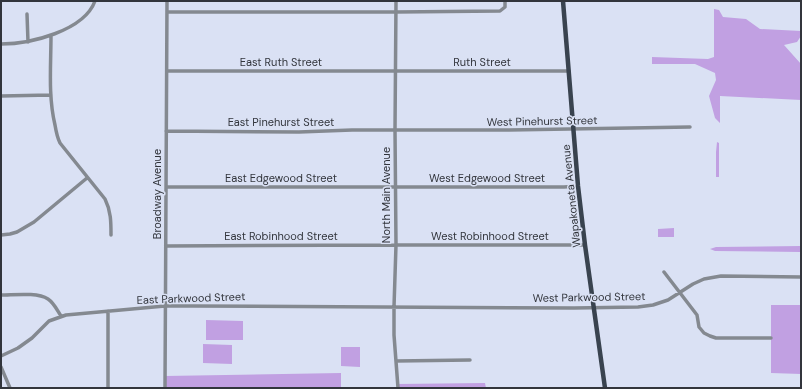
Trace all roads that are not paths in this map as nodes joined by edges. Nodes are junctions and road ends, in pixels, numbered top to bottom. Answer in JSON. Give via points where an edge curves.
{"nodes":[{"id":1,"x":95,"y":1,"type":"edge"},
{"id":2,"x":167,"y":1,"type":"edge"},
{"id":3,"x":396,"y":1,"type":"edge"},
{"id":4,"x":505,"y":1,"type":"edge"},
{"id":5,"x":563,"y":1,"type":"edge"},
{"id":6,"x":167,"y":12,"type":"junction"},
{"id":7,"x":396,"y":12,"type":"junction"},
{"id":8,"x":27,"y":14,"type":"dead end"},
{"id":9,"x":51,"y":35,"type":"junction"},
{"id":10,"x":28,"y":42,"type":"junction"},
{"id":11,"x":1,"y":44,"type":"edge"},
{"id":12,"x":167,"y":71,"type":"junction"},
{"id":13,"x":396,"y":71,"type":"junction"},
{"id":14,"x":568,"y":71,"type":"junction"},
{"id":15,"x":51,"y":95,"type":"junction"},
{"id":16,"x":1,"y":96,"type":"edge"},
{"id":17,"x":690,"y":127,"type":"dead end"},
{"id":18,"x":395,"y":130,"type":"junction"},
{"id":19,"x":573,"y":130,"type":"junction"},
{"id":20,"x":166,"y":131,"type":"junction"},
{"id":21,"x":87,"y":178,"type":"junction"},
{"id":22,"x":578,"y":186,"type":"junction"},
{"id":23,"x":166,"y":187,"type":"junction"},
{"id":24,"x":396,"y":187,"type":"junction"},
{"id":25,"x":1,"y":235,"type":"edge"},
{"id":26,"x":111,"y":235,"type":"dead end"},
{"id":27,"x":396,"y":245,"type":"junction"},
{"id":28,"x":585,"y":245,"type":"junction"},
{"id":29,"x":166,"y":246,"type":"junction"},
{"id":30,"x":664,"y":272,"type":"dead end"},
{"id":31,"x":801,"y":277,"type":"edge"},
{"id":32,"x":679,"y":293,"type":"junction"},
{"id":33,"x":1,"y":295,"type":"edge"},
{"id":34,"x":165,"y":306,"type":"junction"},
{"id":35,"x":394,"y":307,"type":"junction"},
{"id":36,"x":593,"y":308,"type":"junction"},
{"id":37,"x":108,"y":311,"type":"junction"},
{"id":38,"x":61,"y":316,"type":"junction"},
{"id":39,"x":771,"y":338,"type":"dead end"},
{"id":40,"x":1,"y":356,"type":"edge"},
{"id":41,"x":470,"y":360,"type":"dead end"},
{"id":42,"x":396,"y":361,"type":"junction"},
{"id":43,"x":1,"y":367,"type":"edge"},
{"id":44,"x":396,"y":386,"type":"edge"},
{"id":45,"x":10,"y":388,"type":"edge"},
{"id":46,"x":108,"y":388,"type":"edge"},
{"id":47,"x":165,"y":388,"type":"edge"},
{"id":48,"x":605,"y":388,"type":"edge"}],
"edges":[{"from":1,"to":9,"type":"street","via":[[83,18]]},
{"from":2,"to":6,"type":"street","name":"Broadway Avenue"},
{"from":3,"to":7,"type":"street","name":"North Main Avenue"},
{"from":4,"to":7,"type":"street","via":[[505,6],[500,11]]},
{"from":5,"to":14,"type":"main road","name":"Wapakoneta Avenue"},
{"from":6,"to":7,"type":"street"},
{"from":6,"to":12,"type":"street","name":"Broadway Avenue"},
{"from":7,"to":13,"type":"street","name":"North Main Avenue"},
{"from":8,"to":10,"type":"street"},
{"from":9,"to":10,"type":"street"},
{"from":9,"to":15,"type":"street"},
{"from":10,"to":11,"type":"street"},
{"from":12,"to":13,"type":"street","name":"East Ruth Street"},
{"from":12,"to":20,"type":"street","name":"Broadway Avenue"},
{"from":13,"to":14,"type":"street","name":"Ruth Street"},
{"from":13,"to":18,"type":"street","name":"North Main Avenue"},
{"from":14,"to":19,"type":"main road","name":"Wapakoneta Avenue"},
{"from":15,"to":16,"type":"street"},
{"from":15,"to":21,"type":"street","via":[[60,143]]},
{"from":17,"to":19,"type":"street","name":"West Pinehurst Street"},
{"from":18,"to":19,"type":"street","name":"West Pinehurst Street"},
{"from":18,"to":20,"type":"street","name":"East Pinehurst Street"},
{"from":18,"to":24,"type":"street","name":"North Main Avenue"},
{"from":19,"to":22,"type":"main road","name":"Wapakoneta Avenue"},
{"from":20,"to":23,"type":"street","name":"Broadway Avenue"},
{"from":21,"to":25,"type":"street","via":[[34,222],[17,232]]},
{"from":21,"to":26,"type":"street","via":[[108,207]]},
{"from":22,"to":24,"type":"street","name":"West Edgewood Street"},
{"from":22,"to":28,"type":"main road","name":"Wapakoneta Avenue"},
{"from":23,"to":24,"type":"street","name":"East Edgewood Street"},
{"from":23,"to":29,"type":"street","name":"Broadway Avenue"},
{"from":24,"to":27,"type":"street","name":"North Main Avenue"},
{"from":27,"to":28,"type":"street","name":"West Robinhood Street"},
{"from":27,"to":29,"type":"street","name":"East Robinhood Street"},
{"from":27,"to":35,"type":"street","name":"North Main Avenue"},
{"from":28,"to":36,"type":"main road","name":"Wapakoneta Avenue"},
{"from":29,"to":34,"type":"street","name":"Broadway Avenue"},
{"from":30,"to":32,"type":"street"},
{"from":31,"to":32,"type":"street","name":"West Parkwood Street","via":[[721,276],[704,279]]},
{"from":32,"to":36,"type":"street","name":"West Parkwood Street","via":[[653,305]]},
{"from":32,"to":39,"type":"street","via":[[697,315],[699,327],[710,336]]},
{"from":33,"to":38,"type":"street","via":[[41,296],[54,305]]},
{"from":34,"to":35,"type":"street","name":"East Parkwood Street"},
{"from":34,"to":37,"type":"street","name":"East Parkwood Street"},
{"from":34,"to":47,"type":"street","name":"Broadway Avenue"},
{"from":35,"to":36,"type":"street","name":"West Parkwood Street"},
{"from":35,"to":42,"type":"street","name":"North Main Avenue"},
{"from":36,"to":48,"type":"main road","name":"Wapakoneta Avenue"},
{"from":37,"to":38,"type":"street","name":"East Parkwood Street"},
{"from":37,"to":46,"type":"street"},
{"from":38,"to":40,"type":"street","name":"East Parkwood Street","via":[[49,321],[18,348]]},
{"from":41,"to":42,"type":"street"},
{"from":42,"to":44,"type":"street","name":"North Main Avenue"},
{"from":43,"to":45,"type":"street"}]}
